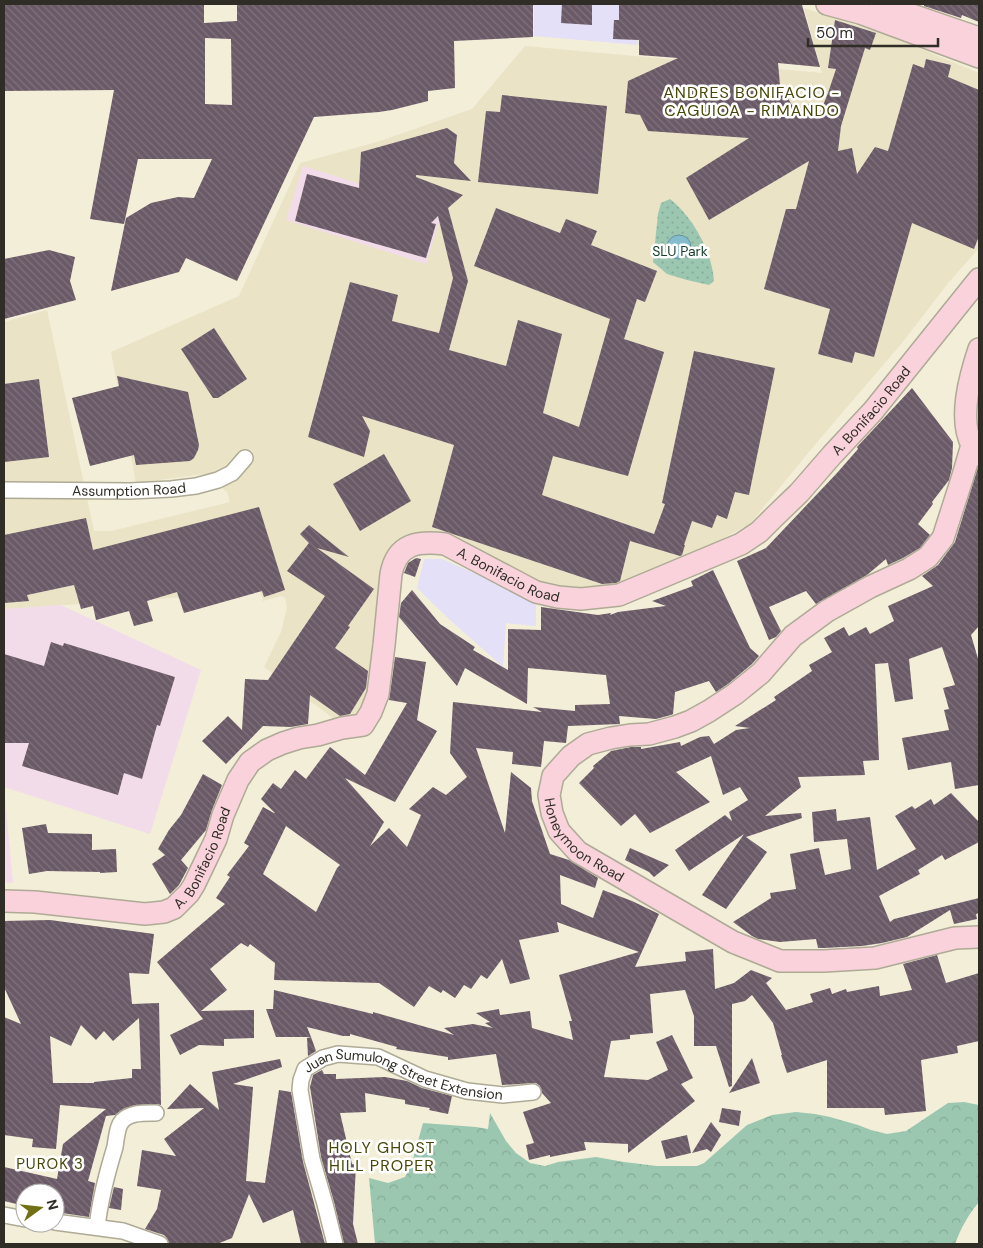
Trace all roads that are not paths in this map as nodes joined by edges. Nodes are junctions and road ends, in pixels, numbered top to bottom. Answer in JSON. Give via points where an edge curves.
{"nodes":[{"id":1,"x":827,"y":4,"type":"edge"},
{"id":2,"x":880,"y":4,"type":"edge"},
{"id":3,"x":979,"y":38,"type":"edge"},
{"id":4,"x":979,"y":57,"type":"edge"},
{"id":5,"x":979,"y":279,"type":"edge"},
{"id":6,"x":979,"y":349,"type":"edge"},
{"id":7,"x":976,"y":450,"type":"edge"},
{"id":8,"x":245,"y":458,"type":"dead end"},
{"id":9,"x":4,"y":490,"type":"edge"},
{"id":10,"x":4,"y":901,"type":"edge"},
{"id":11,"x":979,"y":937,"type":"edge"},
{"id":12,"x":533,"y":1092,"type":"dead end"},
{"id":13,"x":156,"y":1113,"type":"dead end"},
{"id":14,"x":65,"y":1223,"type":"edge"},
{"id":15,"x":97,"y":1227,"type":"junction"},
{"id":16,"x":160,"y":1244,"type":"edge"},
{"id":17,"x":335,"y":1244,"type":"edge"}],
"edges":[{"from":1,"to":4,"type":"main road"},
{"from":2,"to":3,"type":"main road"},
{"from":5,"to":10,"type":"main road","name":"A. Bonifacio Road","via":[[873,411],[799,493],[759,532],[741,544],[619,595],[580,599],[536,592],[445,544],[429,542],[405,548],[393,565],[378,694],[363,725],[283,743],[250,762],[238,780],[216,839],[194,885],[174,908],[145,914]]},
{"from":6,"to":7,"type":"main road","via":[[972,370],[966,416],[967,431]]},
{"from":7,"to":11,"type":"main road","name":"Honeymoon Road","via":[[943,538],[928,557],[827,611],[793,636],[761,673],[735,694],[691,721],[649,734],[588,744],[552,776],[548,795],[559,831],[578,852],[733,942],[780,961],[875,958],[955,938]]},
{"from":8,"to":9,"type":"street","name":"Assumption Road","via":[[232,474],[196,486],[130,491]]},
{"from":12,"to":17,"type":"street","name":"Juan Sumulong Street Extension","via":[[503,1095],[467,1091],[425,1079],[378,1057],[338,1054],[323,1058],[306,1069],[300,1090],[312,1159]]},
{"from":13,"to":15,"type":"street","via":[[139,1113],[120,1124]]},
{"from":14,"to":15,"type":"street"},
{"from":15,"to":16,"type":"street","via":[[124,1231]]}]}
